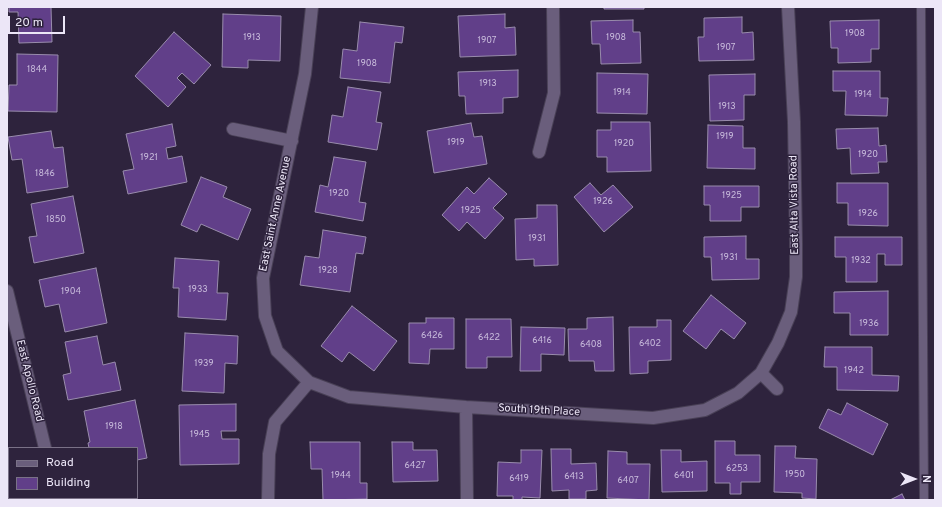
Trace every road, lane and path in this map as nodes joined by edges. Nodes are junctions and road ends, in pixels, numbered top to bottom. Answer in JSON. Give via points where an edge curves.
{"nodes":[{"id":1,"x":312,"y":7,"type":"edge"},
{"id":2,"x":553,"y":7,"type":"edge"},
{"id":3,"x":788,"y":7,"type":"edge"},
{"id":4,"x":922,"y":7,"type":"edge"},
{"id":5,"x":233,"y":129,"type":"dead end"},
{"id":6,"x":292,"y":141,"type":"junction"},
{"id":7,"x":539,"y":152,"type":"dead end"},
{"id":8,"x":7,"y":291,"type":"edge"},
{"id":9,"x":761,"y":373,"type":"junction"},
{"id":10,"x":309,"y":382,"type":"junction"},
{"id":11,"x":777,"y":389,"type":"dead end"},
{"id":12,"x":466,"y":407,"type":"junction"},
{"id":13,"x":45,"y":447,"type":"edge"},
{"id":14,"x":268,"y":500,"type":"edge"},
{"id":15,"x":467,"y":500,"type":"edge"},
{"id":16,"x":924,"y":500,"type":"edge"}],
"edges":[{"from":1,"to":6,"type":"street","name":"East Saint Anne Avenue","via":[[305,74]]},
{"from":2,"to":7,"type":"street","via":[[554,93]]},
{"from":3,"to":9,"type":"street","name":"East Alta Vista Road","via":[[794,122],[796,277],[791,312],[778,343]]},
{"from":4,"to":16,"type":"lane"},
{"from":5,"to":6,"type":"street","name":"East Saint Anne Avenue"},
{"from":6,"to":10,"type":"street","name":"East Saint Anne Avenue","via":[[263,278],[265,316],[277,351]]},
{"from":8,"to":13,"type":"street","name":"East Apollo Road"},
{"from":9,"to":11,"type":"street"},
{"from":9,"to":12,"type":"street","name":"South 19th Place","via":[[738,393],[705,410],[653,418]]},
{"from":10,"to":12,"type":"street","name":"South 19th Place","via":[[349,397]]},
{"from":10,"to":14,"type":"street","via":[[275,422],[269,454]]},
{"from":12,"to":15,"type":"street"}]}
